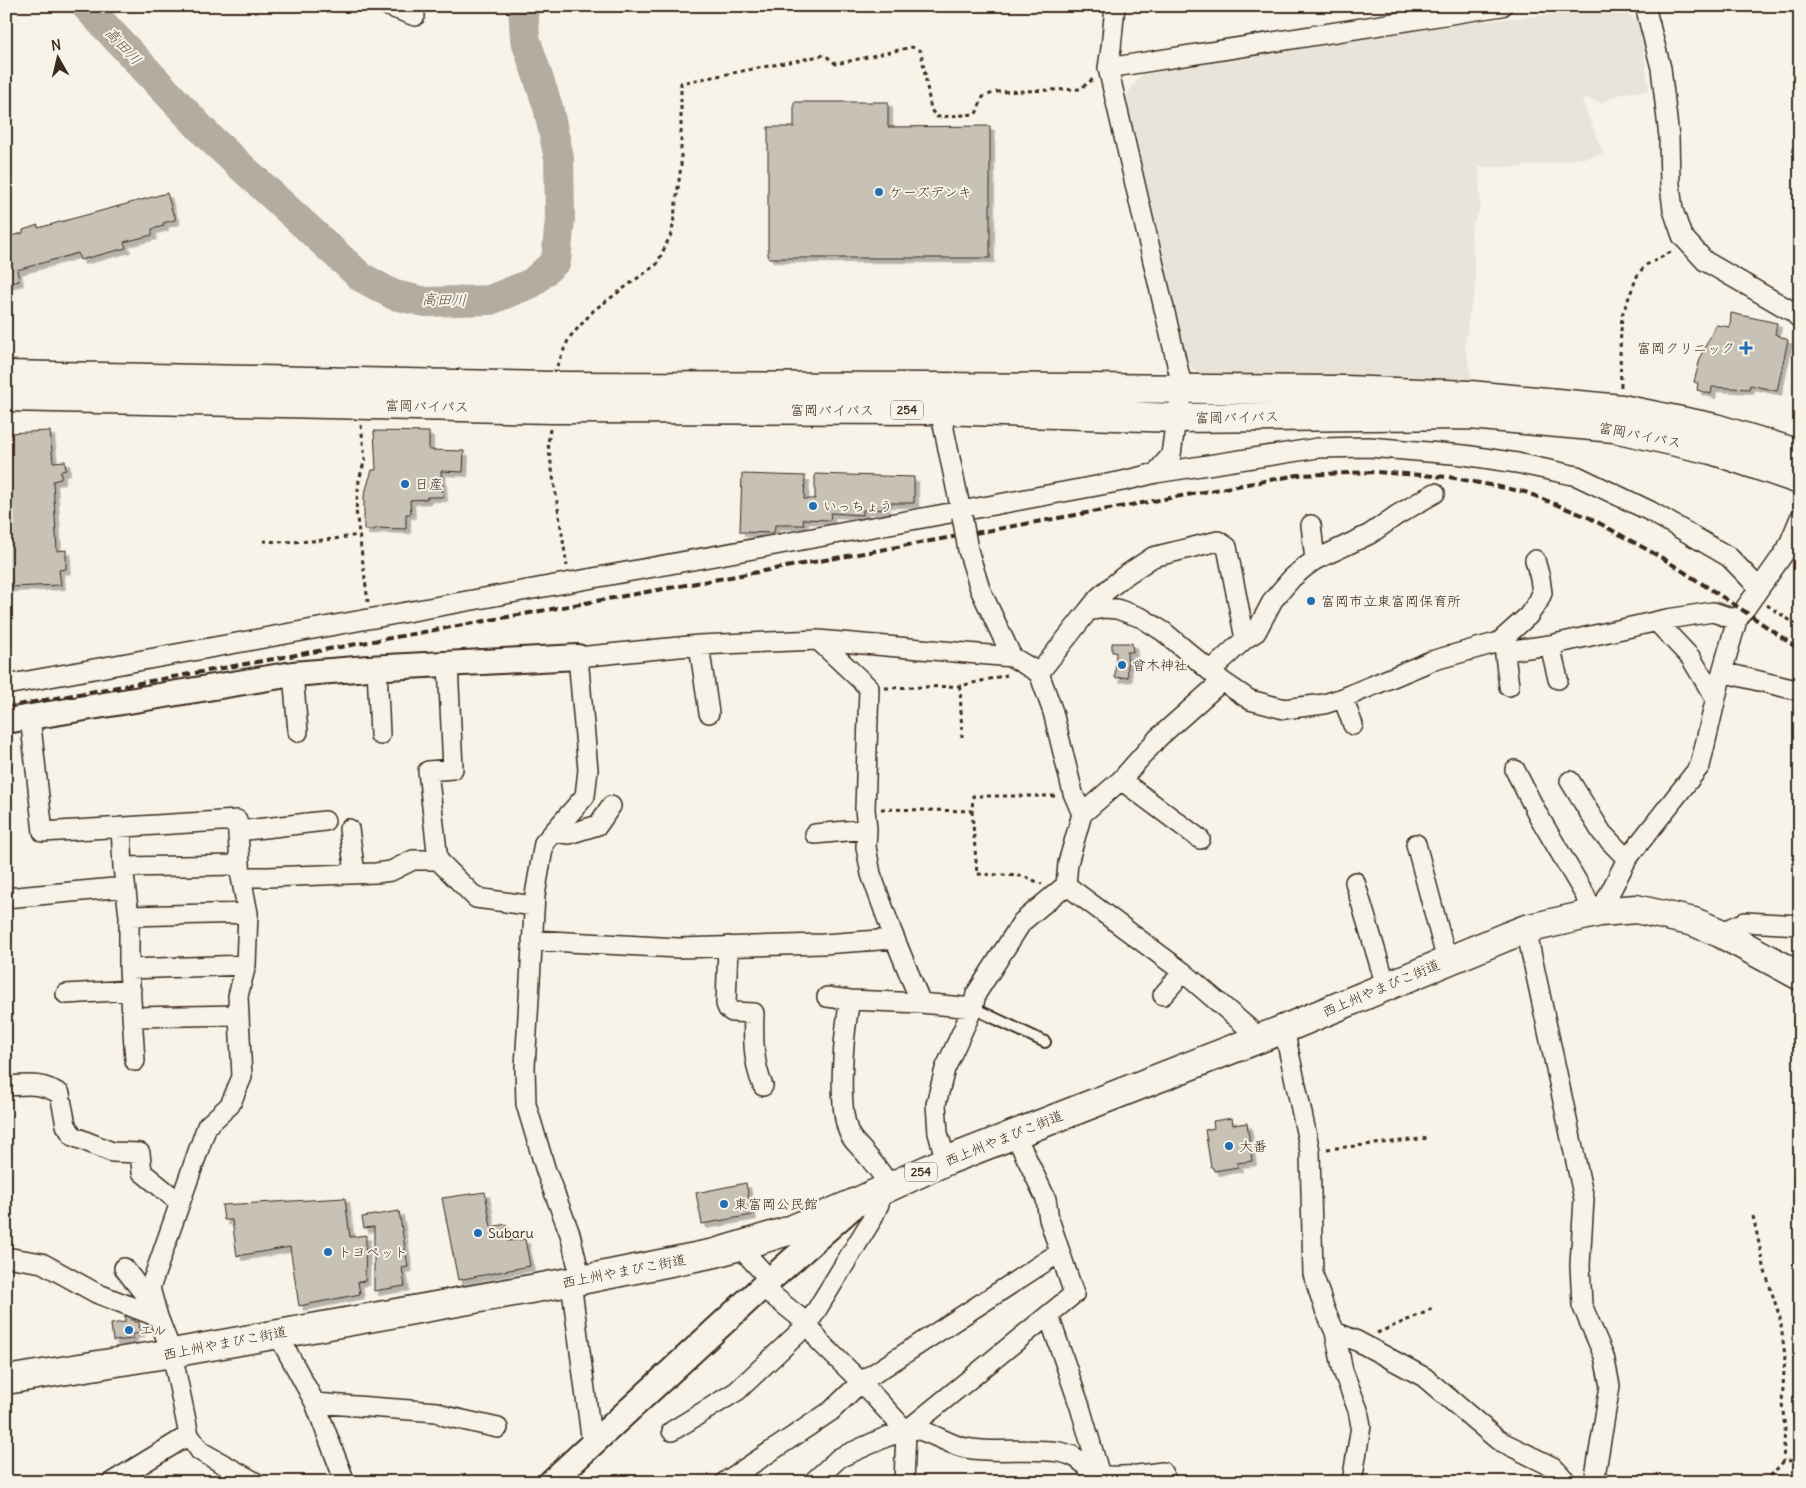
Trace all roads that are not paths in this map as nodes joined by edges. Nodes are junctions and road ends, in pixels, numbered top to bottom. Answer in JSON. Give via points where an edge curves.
{"nodes":[{"id":1,"x":388,"y":6,"type":"edge"},
{"id":2,"x":1115,"y":6,"type":"edge"},
{"id":3,"x":1502,"y":6,"type":"edge"},
{"id":4,"x":1645,"y":6,"type":"edge"},
{"id":5,"x":415,"y":16,"type":"dead end"},
{"id":6,"x":1108,"y":68,"type":"junction"},
{"id":7,"x":1800,"y":318,"type":"edge"},
{"id":8,"x":6,"y":375,"type":"edge"},
{"id":9,"x":1183,"y":390,"type":"junction"},
{"id":10,"x":6,"y":397,"type":"edge"},
{"id":11,"x":552,"y":398,"type":"junction"},
{"id":12,"x":940,"y":410,"type":"junction"},
{"id":13,"x":1176,"y":418,"type":"junction"},
{"id":14,"x":1800,"y":454,"type":"edge"},
{"id":15,"x":1156,"y":474,"type":"junction"},
{"id":16,"x":1800,"y":480,"type":"edge"},
{"id":17,"x":1435,"y":493,"type":"dead end"},
{"id":18,"x":961,"y":514,"type":"junction"},
{"id":19,"x":1800,"y":518,"type":"edge"},
{"id":20,"x":1311,"y":525,"type":"dead end"},
{"id":21,"x":1315,"y":560,"type":"junction"},
{"id":22,"x":1535,"y":560,"type":"dead end"},
{"id":23,"x":1757,"y":591,"type":"junction"},
{"id":24,"x":1088,"y":612,"type":"junction"},
{"id":25,"x":1737,"y":620,"type":"junction"},
{"id":26,"x":1657,"y":622,"type":"junction"},
{"id":27,"x":1245,"y":639,"type":"junction"},
{"id":28,"x":818,"y":640,"type":"junction"},
{"id":29,"x":1503,"y":644,"type":"junction"},
{"id":30,"x":699,"y":645,"type":"junction"},
{"id":31,"x":1550,"y":645,"type":"junction"},
{"id":32,"x":578,"y":657,"type":"junction"},
{"id":33,"x":448,"y":664,"type":"junction"},
{"id":34,"x":1025,"y":665,"type":"junction"},
{"id":35,"x":377,"y":667,"type":"junction"},
{"id":36,"x":1722,"y":672,"type":"junction"},
{"id":37,"x":293,"y":674,"type":"junction"},
{"id":38,"x":1216,"y":675,"type":"junction"},
{"id":39,"x":1558,"y":679,"type":"dead end"},
{"id":40,"x":6,"y":685,"type":"edge"},
{"id":41,"x":1509,"y":686,"type":"dead end"},
{"id":42,"x":1800,"y":691,"type":"edge"},
{"id":43,"x":1343,"y":698,"type":"junction"},
{"id":44,"x":1715,"y":698,"type":"junction"},
{"id":45,"x":709,"y":713,"type":"dead end"},
{"id":46,"x":30,"y":717,"type":"junction"},
{"id":47,"x":6,"y":721,"type":"edge"},
{"id":48,"x":1353,"y":725,"type":"dead end"},
{"id":49,"x":298,"y":732,"type":"dead end"},
{"id":50,"x":380,"y":735,"type":"dead end"},
{"id":51,"x":1516,"y":770,"type":"dead end"},
{"id":52,"x":1121,"y":780,"type":"junction"},
{"id":53,"x":1570,"y":781,"type":"dead end"},
{"id":54,"x":611,"y":806,"type":"dead end"},
{"id":55,"x":1082,"y":814,"type":"junction"},
{"id":56,"x":326,"y":820,"type":"dead end"},
{"id":57,"x":121,"y":827,"type":"junction"},
{"id":58,"x":349,"y":828,"type":"dead end"},
{"id":59,"x":867,"y":829,"type":"junction"},
{"id":60,"x":238,"y":831,"type":"junction"},
{"id":61,"x":554,"y":832,"type":"junction"},
{"id":62,"x":814,"y":834,"type":"dead end"},
{"id":63,"x":1200,"y":839,"type":"dead end"},
{"id":64,"x":1416,"y":844,"type":"dead end"},
{"id":65,"x":1627,"y":859,"type":"junction"},
{"id":66,"x":438,"y":860,"type":"junction"},
{"id":67,"x":123,"y":867,"type":"junction"},
{"id":68,"x":240,"y":871,"type":"junction"},
{"id":69,"x":355,"y":873,"type":"junction"},
{"id":70,"x":1355,"y":882,"type":"dead end"},
{"id":71,"x":125,"y":887,"type":"junction"},
{"id":72,"x":1060,"y":890,"type":"junction"},
{"id":73,"x":6,"y":898,"type":"edge"},
{"id":74,"x":534,"y":906,"type":"junction"},
{"id":75,"x":248,"y":913,"type":"junction"},
{"id":76,"x":1596,"y":913,"type":"junction"},
{"id":77,"x":129,"y":916,"type":"junction"},
{"id":78,"x":1800,"y":925,"type":"edge"},
{"id":79,"x":1526,"y":929,"type":"junction"},
{"id":80,"x":1720,"y":933,"type":"junction"},
{"id":81,"x":894,"y":939,"type":"junction"},
{"id":82,"x":532,"y":940,"type":"junction"},
{"id":83,"x":728,"y":946,"type":"junction"},
{"id":84,"x":1447,"y":960,"type":"junction"},
{"id":85,"x":246,"y":965,"type":"junction"},
{"id":86,"x":129,"y":969,"type":"junction"},
{"id":87,"x":1183,"y":972,"type":"junction"},
{"id":88,"x":1800,"y":976,"type":"edge"},
{"id":89,"x":1386,"y":986,"type":"junction"},
{"id":90,"x":131,"y":990,"type":"junction"},
{"id":91,"x":66,"y":994,"type":"dead end"},
{"id":92,"x":1163,"y":995,"type":"dead end"},
{"id":93,"x":827,"y":997,"type":"dead end"},
{"id":94,"x":850,"y":1000,"type":"junction"},
{"id":95,"x":921,"y":1004,"type":"junction"},
{"id":96,"x":973,"y":1008,"type":"junction"},
{"id":97,"x":239,"y":1015,"type":"junction"},
{"id":98,"x":132,"y":1017,"type":"junction"},
{"id":99,"x":1272,"y":1033,"type":"junction"},
{"id":100,"x":1044,"y":1042,"type":"dead end"},
{"id":101,"x":135,"y":1061,"type":"dead end"},
{"id":102,"x":6,"y":1086,"type":"edge"},
{"id":103,"x":763,"y":1086,"type":"dead end"},
{"id":104,"x":1015,"y":1134,"type":"junction"},
{"id":105,"x":946,"y":1161,"type":"junction"},
{"id":106,"x":876,"y":1193,"type":"junction"},
{"id":107,"x":180,"y":1202,"type":"junction"},
{"id":108,"x":739,"y":1246,"type":"junction"},
{"id":109,"x":1060,"y":1252,"type":"junction"},
{"id":110,"x":6,"y":1257,"type":"edge"},
{"id":111,"x":124,"y":1268,"type":"dead end"},
{"id":112,"x":576,"y":1281,"type":"junction"},
{"id":113,"x":766,"y":1283,"type":"junction"},
{"id":114,"x":156,"y":1312,"type":"junction"},
{"id":115,"x":1049,"y":1316,"type":"junction"},
{"id":116,"x":808,"y":1324,"type":"junction"},
{"id":117,"x":1335,"y":1332,"type":"junction"},
{"id":118,"x":277,"y":1333,"type":"junction"},
{"id":119,"x":172,"y":1353,"type":"junction"},
{"id":120,"x":6,"y":1380,"type":"edge"},
{"id":121,"x":861,"y":1382,"type":"junction"},
{"id":122,"x":315,"y":1403,"type":"junction"},
{"id":123,"x":498,"y":1428,"type":"dead end"},
{"id":124,"x":672,"y":1430,"type":"dead end"},
{"id":125,"x":908,"y":1430,"type":"junction"},
{"id":126,"x":189,"y":1435,"type":"junction"},
{"id":127,"x":592,"y":1444,"type":"junction"},
{"id":128,"x":571,"y":1474,"type":"edge"},
{"id":129,"x":1100,"y":1475,"type":"junction"},
{"id":130,"x":112,"y":1482,"type":"edge"},
{"id":131,"x":255,"y":1482,"type":"edge"},
{"id":132,"x":345,"y":1482,"type":"edge"},
{"id":133,"x":551,"y":1482,"type":"edge"},
{"id":134,"x":725,"y":1482,"type":"edge"},
{"id":135,"x":813,"y":1482,"type":"edge"},
{"id":136,"x":904,"y":1482,"type":"edge"},
{"id":137,"x":1167,"y":1482,"type":"edge"},
{"id":138,"x":1352,"y":1482,"type":"edge"},
{"id":139,"x":1567,"y":1482,"type":"edge"},
{"id":140,"x":1594,"y":1482,"type":"edge"}],
"edges":[{"from":1,"to":5,"type":"street"},
{"from":2,"to":6,"type":"street"},
{"from":3,"to":6,"type":"street"},
{"from":4,"to":7,"type":"street","via":[[1661,68],[1673,210],[1682,236],[1705,261]]},
{"from":6,"to":9,"type":"street"},
{"from":8,"to":11,"type":"highway","name":"富岡バイパス","number":"254"},
{"from":9,"to":11,"type":"highway","name":"富岡バイパス","number":"254","via":[[938,387]]},
{"from":9,"to":13,"type":"street"},
{"from":9,"to":14,"type":"highway","name":"富岡バイパス","number":"254","via":[[1345,390],[1470,395],[1622,408],[1715,428]]},
{"from":10,"to":11,"type":"highway","name":"富岡バイパス","number":"254","via":[[358,405]]},
{"from":11,"to":12,"type":"highway","name":"富岡バイパス","number":"254"},
{"from":12,"to":13,"type":"highway","name":"富岡バイパス","number":"254"},
{"from":12,"to":18,"type":"street"},
{"from":13,"to":15,"type":"street","via":[[1171,455]]},
{"from":13,"to":16,"type":"highway","name":"富岡バイパス","number":"254","via":[[1470,415],[1614,428],[1712,450]]},
{"from":15,"to":18,"type":"street"},
{"from":15,"to":23,"type":"street","via":[[1318,448],[1369,447],[1517,463],[1577,476],[1650,511],[1729,557]]},
{"from":17,"to":21,"type":"street","via":[[1370,534]]},
{"from":18,"to":34,"type":"street","bridge":true,"via":[[980,589]]},
{"from":18,"to":40,"type":"street"},
{"from":19,"to":23,"type":"street","via":[[1787,549]]},
{"from":20,"to":21,"type":"street"},
{"from":21,"to":27,"type":"street","via":[[1292,578],[1273,600],[1256,632]]},
{"from":22,"to":29,"type":"street","via":[[1542,593],[1528,616]]},
{"from":23,"to":25,"type":"street"},
{"from":24,"to":27,"type":"street","via":[[1099,597],[1153,557],[1218,541],[1227,547]]},
{"from":24,"to":34,"type":"street"},
{"from":24,"to":38,"type":"street","via":[[1104,608],[1142,618]]},
{"from":25,"to":26,"type":"street","via":[[1713,612]]},
{"from":25,"to":36,"type":"street"},
{"from":26,"to":31,"type":"street"},
{"from":26,"to":44,"type":"street","via":[[1691,658]]},
{"from":27,"to":38,"type":"street","via":[[1218,664]]},
{"from":28,"to":30,"type":"street"},
{"from":28,"to":34,"type":"street"},
{"from":28,"to":59,"type":"street","via":[[869,688]]},
{"from":29,"to":31,"type":"street","via":[[1513,650]]},
{"from":29,"to":41,"type":"street"},
{"from":29,"to":43,"type":"street","via":[[1431,661]]},
{"from":30,"to":32,"type":"street"},
{"from":30,"to":45,"type":"street"},
{"from":31,"to":39,"type":"street"},
{"from":32,"to":33,"type":"street"},
{"from":32,"to":61,"type":"street","via":[[588,770],[586,796]]},
{"from":33,"to":35,"type":"street"},
{"from":33,"to":66,"type":"street","via":[[453,769],[428,771]]},
{"from":34,"to":55,"type":"street","via":[[1053,712],[1073,793]]},
{"from":35,"to":37,"type":"street"},
{"from":35,"to":50,"type":"street"},
{"from":36,"to":42,"type":"street"},
{"from":36,"to":44,"type":"street"},
{"from":37,"to":46,"type":"street"},
{"from":37,"to":49,"type":"street"},
{"from":38,"to":43,"type":"street","via":[[1250,700],[1284,709]]},
{"from":38,"to":52,"type":"street"},
{"from":43,"to":48,"type":"street"},
{"from":44,"to":65,"type":"street","via":[[1700,766]]},
{"from":46,"to":47,"type":"street"},
{"from":46,"to":57,"type":"street","via":[[42,832]]},
{"from":51,"to":76,"type":"street","via":[[1538,815]]},
{"from":52,"to":55,"type":"street"},
{"from":52,"to":63,"type":"street"},
{"from":53,"to":65,"type":"street","via":[[1602,833]]},
{"from":54,"to":61,"type":"street","via":[[598,825],[569,834]]},
{"from":55,"to":72,"type":"street"},
{"from":56,"to":60,"type":"street"},
{"from":57,"to":60,"type":"street","via":[[237,820]]},
{"from":57,"to":67,"type":"street"},
{"from":58,"to":69,"type":"street"},
{"from":59,"to":62,"type":"street"},
{"from":59,"to":81,"type":"street","via":[[866,847],[871,874]]},
{"from":60,"to":68,"type":"street"},
{"from":61,"to":74,"type":"street","via":[[544,844]]},
{"from":64,"to":84,"type":"street"},
{"from":65,"to":76,"type":"street"},
{"from":66,"to":69,"type":"street","via":[[413,860],[391,871]]},
{"from":66,"to":74,"type":"street","via":[[476,898]]},
{"from":67,"to":68,"type":"street"},
{"from":67,"to":71,"type":"street"},
{"from":68,"to":69,"type":"street","via":[[317,876]]},
{"from":68,"to":75,"type":"street"},
{"from":70,"to":89,"type":"street"},
{"from":71,"to":73,"type":"street"},
{"from":71,"to":77,"type":"street"},
{"from":72,"to":87,"type":"street"},
{"from":72,"to":96,"type":"street","via":[[1022,922],[976,994]]},
{"from":74,"to":82,"type":"street"},
{"from":75,"to":77,"type":"street"},
{"from":75,"to":85,"type":"street"},
{"from":76,"to":79,"type":"highway","name":"西上州やまびこ街道","number":"254"},
{"from":76,"to":80,"type":"highway","name":"西上州やまびこ街道","number":"254","via":[[1636,910],[1694,922]]},
{"from":77,"to":86,"type":"street"},
{"from":78,"to":80,"type":"street","via":[[1744,922]]},
{"from":79,"to":84,"type":"highway","name":"西上州やまびこ街道","number":"254"},
{"from":79,"to":140,"type":"street","via":[[1584,1200],[1580,1265],[1582,1305],[1604,1356],[1610,1386]]},
{"from":80,"to":88,"type":"highway","name":"西上州やまびこ街道","number":"254"},
{"from":81,"to":83,"type":"street"},
{"from":81,"to":95,"type":"street"},
{"from":82,"to":83,"type":"street","via":[[678,948]]},
{"from":82,"to":112,"type":"street","via":[[526,1104],[546,1171],[570,1234]]},
{"from":83,"to":103,"type":"street","via":[[726,1004],[732,1012],[754,1013],[758,1074]]},
{"from":84,"to":89,"type":"highway","name":"西上州やまびこ街道","number":"254"},
{"from":85,"to":86,"type":"street"},
{"from":85,"to":97,"type":"street","via":[[238,996]]},
{"from":86,"to":90,"type":"street"},
{"from":87,"to":92,"type":"street"},
{"from":87,"to":99,"type":"street"},
{"from":89,"to":99,"type":"highway","name":"西上州やまびこ街道","number":"254"},
{"from":90,"to":91,"type":"street"},
{"from":90,"to":98,"type":"street"},
{"from":93,"to":94,"type":"street"},
{"from":94,"to":95,"type":"street"},
{"from":94,"to":106,"type":"street","via":[[842,1102],[851,1136],[882,1173]]},
{"from":95,"to":96,"type":"street"},
{"from":96,"to":100,"type":"lane"},
{"from":96,"to":105,"type":"street","via":[[945,1069],[936,1104],[938,1133]]},
{"from":97,"to":98,"type":"street"},
{"from":97,"to":107,"type":"street","via":[[242,1077],[230,1105],[207,1126]]},
{"from":98,"to":101,"type":"street"},
{"from":99,"to":104,"type":"highway","name":"西上州やまびこ街道","number":"254"},
{"from":99,"to":117,"type":"street","via":[[1310,1151],[1313,1274]]},
{"from":102,"to":107,"type":"street","via":[[40,1085],[60,1094],[66,1125],[73,1136],[112,1152],[140,1153],[142,1172]]},
{"from":104,"to":105,"type":"highway","name":"西上州やまびこ街道","number":"254"},
{"from":104,"to":109,"type":"street","via":[[1046,1198]]},
{"from":105,"to":106,"type":"highway","name":"西上州やまびこ街道","number":"254"},
{"from":106,"to":108,"type":"highway","name":"西上州やまびこ街道","number":"254","via":[[788,1231]]},
{"from":106,"to":113,"type":"street"},
{"from":106,"to":116,"type":"street","via":[[879,1204],[871,1221]]},
{"from":107,"to":114,"type":"street","via":[[150,1288]]},
{"from":108,"to":112,"type":"highway","name":"西上州やまびこ街道","number":"254"},
{"from":108,"to":113,"type":"street"},
{"from":109,"to":115,"type":"street","via":[[1074,1294]]},
{"from":109,"to":121,"type":"street"},
{"from":110,"to":114,"type":"street","via":[[42,1263],[96,1294]]},
{"from":111,"to":114,"type":"street"},
{"from":112,"to":118,"type":"highway","name":"西上州やまびこ街道","number":"254"},
{"from":112,"to":127,"type":"street"},
{"from":113,"to":116,"type":"street"},
{"from":113,"to":127,"type":"street"},
{"from":114,"to":119,"type":"street"},
{"from":115,"to":125,"type":"street"},
{"from":115,"to":129,"type":"street"},
{"from":116,"to":121,"type":"street","via":[[820,1342]]},
{"from":116,"to":124,"type":"street","via":[[737,1391]]},
{"from":117,"to":138,"type":"street","via":[[1343,1372],[1362,1426]]},
{"from":117,"to":139,"type":"street","via":[[1424,1377],[1498,1440],[1554,1467]]},
{"from":118,"to":119,"type":"highway","name":"西上州やまびこ街道","number":"254"},
{"from":118,"to":122,"type":"street"},
{"from":119,"to":120,"type":"highway","name":"西上州やまびこ街道","number":"254"},
{"from":119,"to":126,"type":"street"},
{"from":121,"to":125,"type":"street"},
{"from":121,"to":134,"type":"street","via":[[831,1411]]},
{"from":122,"to":123,"type":"street","via":[[437,1412]]},
{"from":122,"to":132,"type":"street"},
{"from":125,"to":129,"type":"street","via":[[916,1427],[966,1448],[1047,1450],[1073,1455],[1092,1473]]},
{"from":125,"to":135,"type":"street","via":[[839,1458]]},
{"from":125,"to":136,"type":"street"},
{"from":126,"to":130,"type":"street"},
{"from":126,"to":131,"type":"street","via":[[200,1451]]},
{"from":127,"to":128,"type":"street"},
{"from":128,"to":133,"type":"street"},
{"from":129,"to":137,"type":"street","via":[[1119,1477],[1162,1472]]}]}
